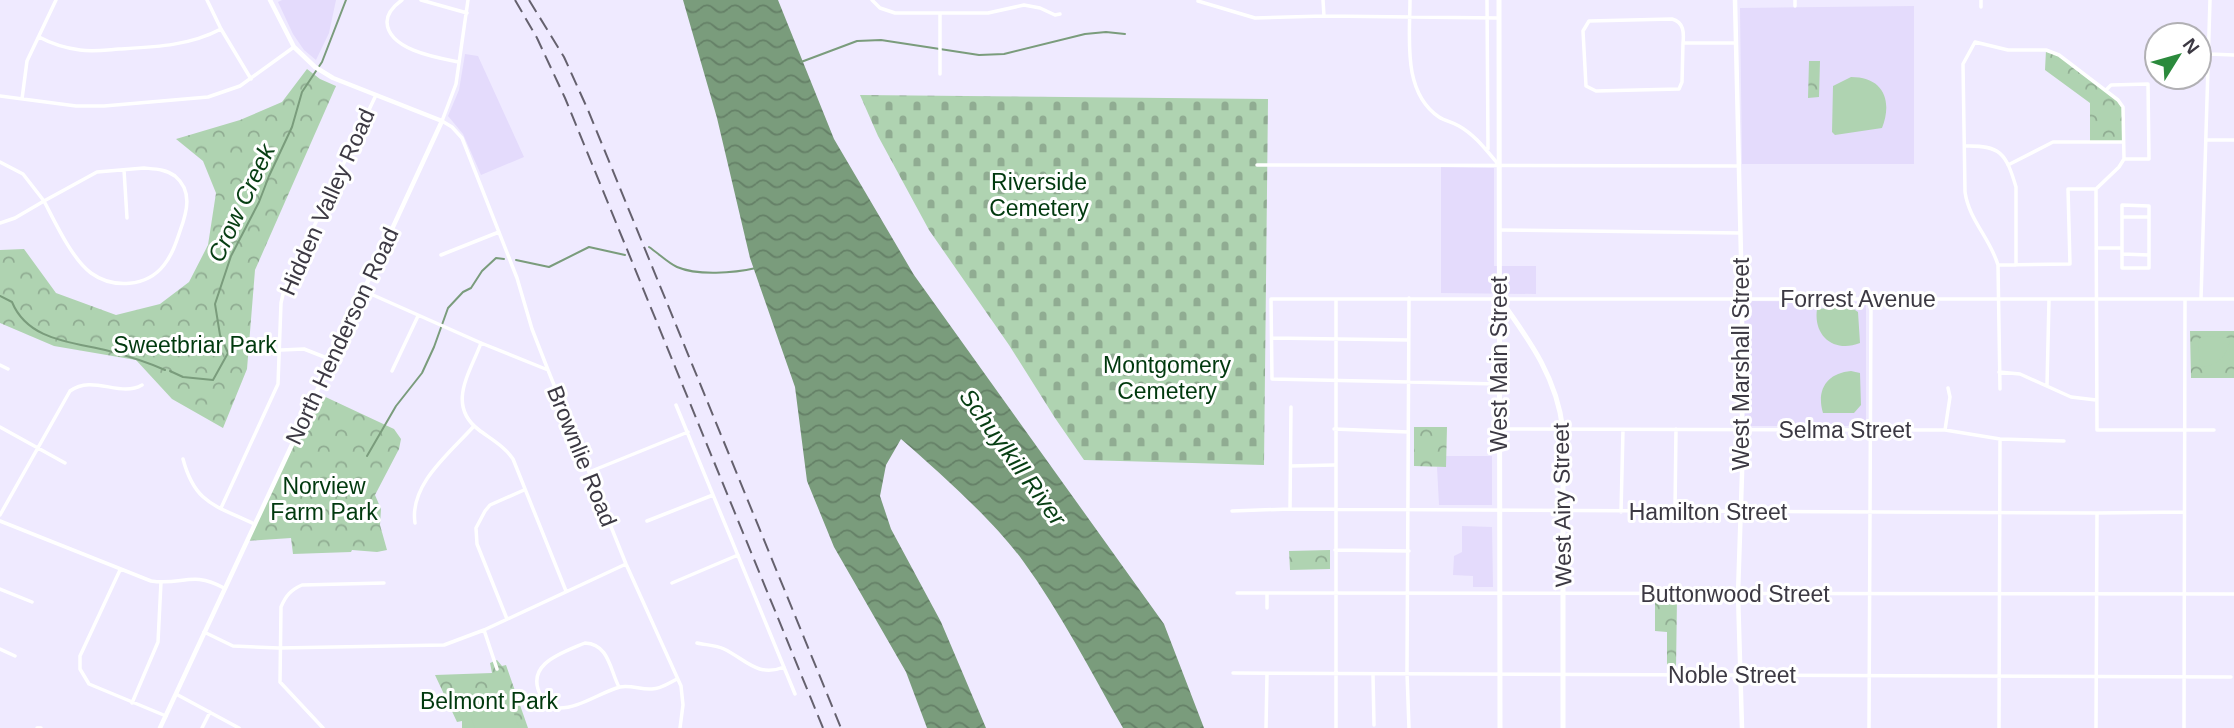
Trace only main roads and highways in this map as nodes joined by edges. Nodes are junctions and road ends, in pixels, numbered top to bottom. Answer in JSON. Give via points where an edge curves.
{"nodes":[{"id":1,"x":1499,"y":0,"type":"edge"},
{"id":2,"x":1500,"y":299,"type":"junction"},
{"id":3,"x":1500,"y":728,"type":"edge"},
{"id":4,"x":1563,"y":728,"type":"edge"}],
"edges":[{"from":1,"to":2,"type":"main road","name":"West Main Street"},
{"from":2,"to":3,"type":"main road","name":"West Main Street"},
{"from":2,"to":4,"type":"main road","name":"West Airy Street","via":[[1535,348],[1561,409]]}]}
